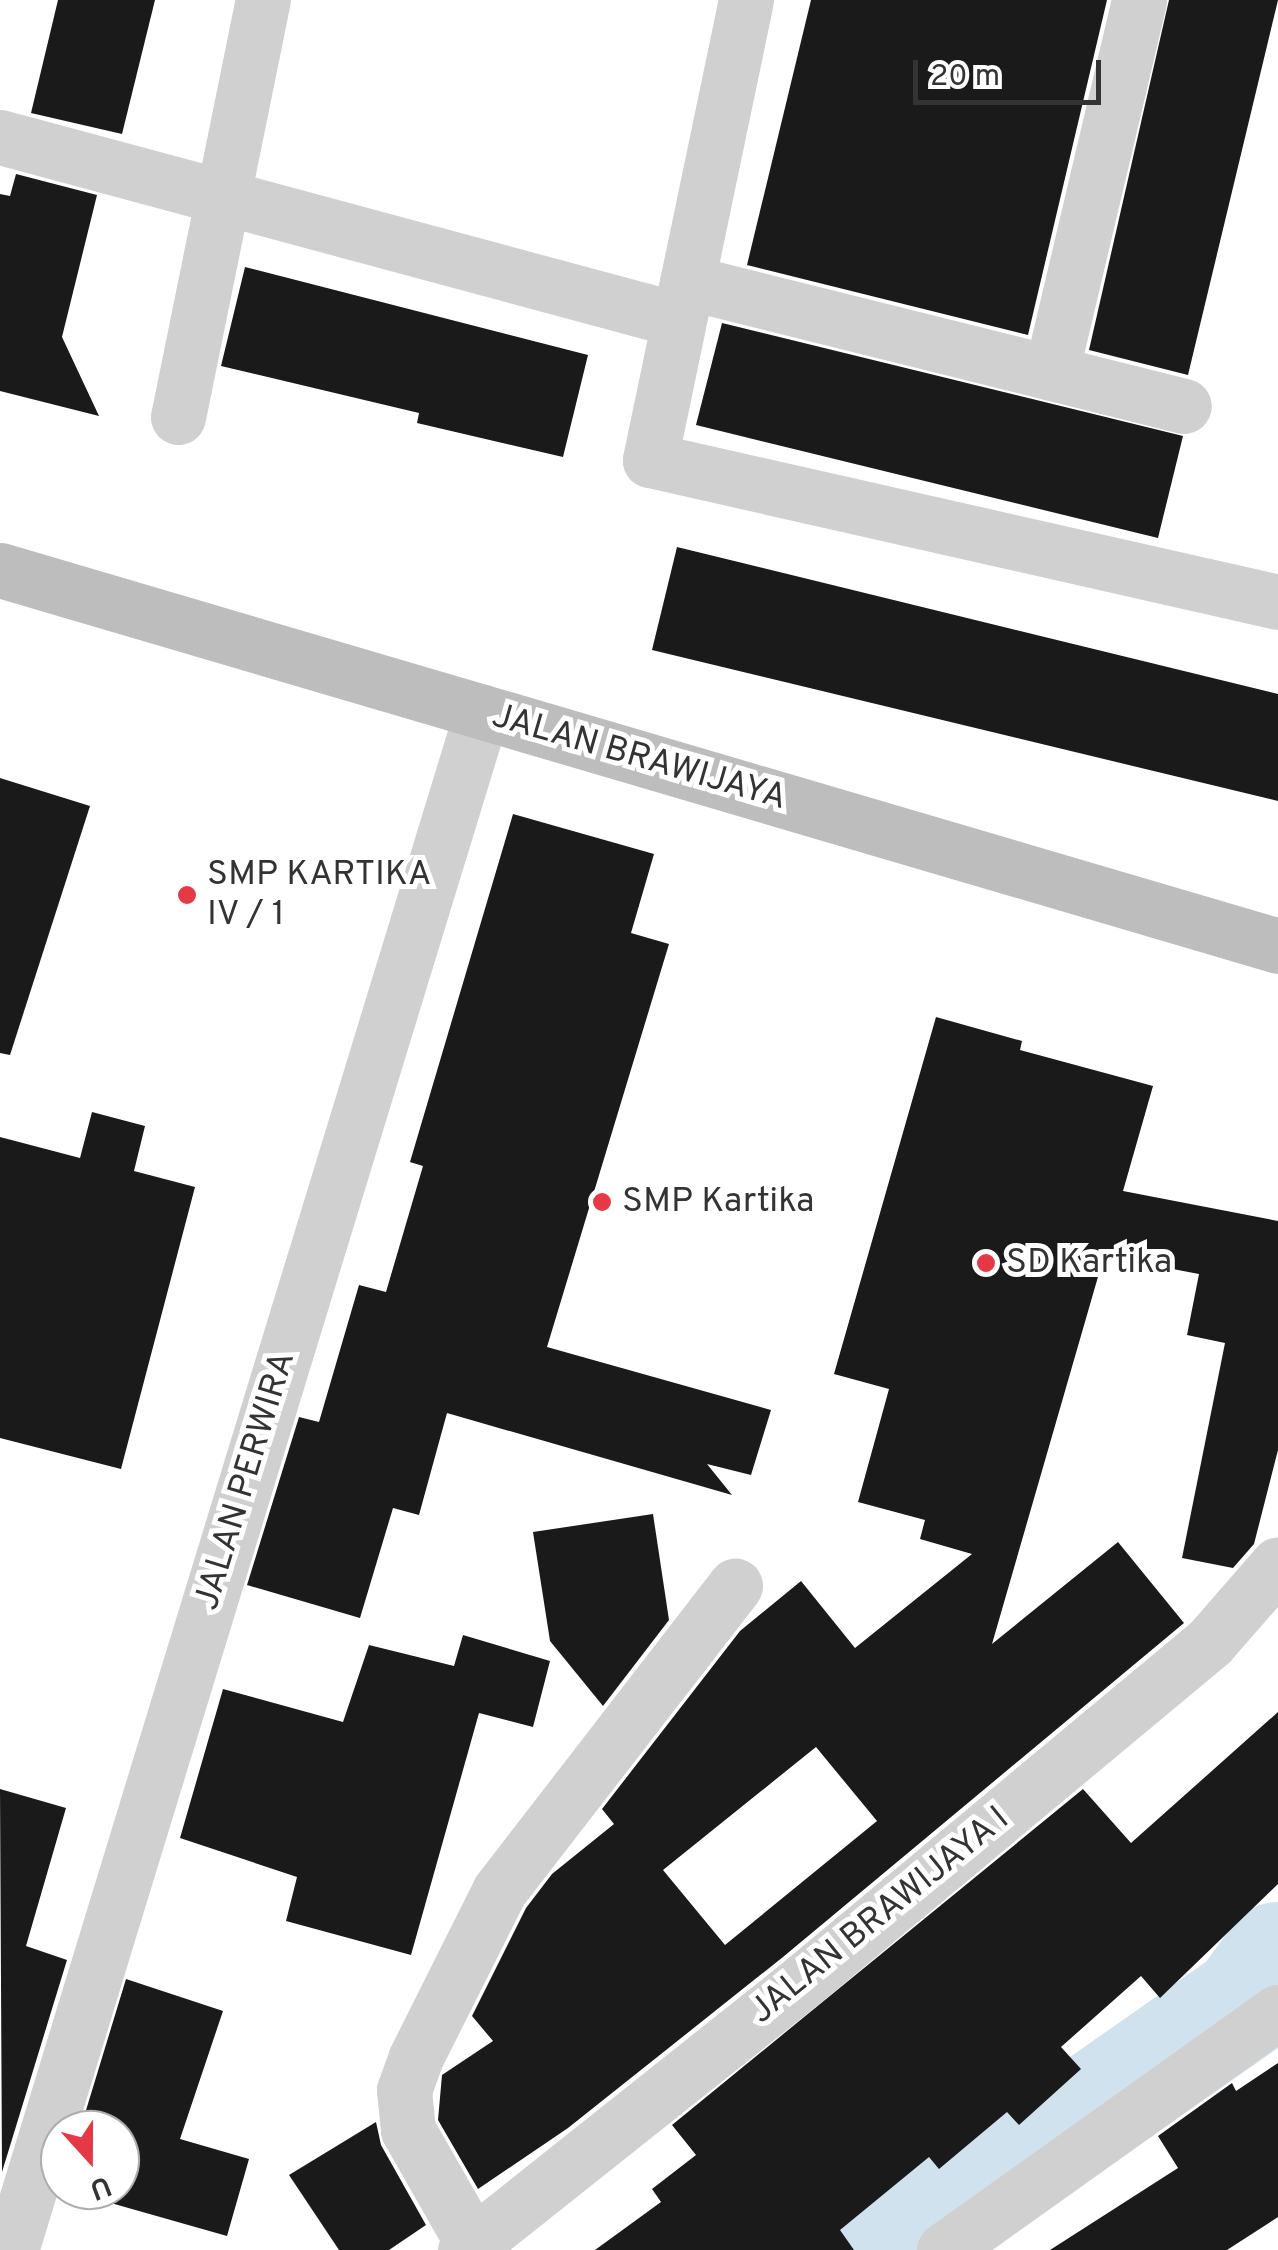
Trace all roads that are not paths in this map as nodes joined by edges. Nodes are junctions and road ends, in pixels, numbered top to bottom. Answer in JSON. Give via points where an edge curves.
{"nodes":[{"id":1,"x":262,"y":0,"type":"edge"},
{"id":2,"x":746,"y":0,"type":"edge"},
{"id":3,"x":1140,"y":0,"type":"edge"},
{"id":4,"x":0,"y":137,"type":"edge"},
{"id":5,"x":221,"y":196,"type":"junction"},
{"id":6,"x":683,"y":301,"type":"junction"},
{"id":7,"x":1052,"y":373,"type":"junction"},
{"id":8,"x":1184,"y":406,"type":"dead end"},
{"id":9,"x":178,"y":417,"type":"dead end"},
{"id":10,"x":0,"y":570,"type":"edge"},
{"id":11,"x":1278,"y":602,"type":"edge"},
{"id":12,"x":482,"y":711,"type":"junction"},
{"id":13,"x":1278,"y":946,"type":"edge"},
{"id":14,"x":1278,"y":1564,"type":"edge"},
{"id":15,"x":735,"y":1586,"type":"dead end"},
{"id":16,"x":1278,"y":2012,"type":"edge"},
{"id":17,"x":469,"y":2247,"type":"edge"},
{"id":18,"x":11,"y":2250,"type":"edge"},
{"id":19,"x":944,"y":2250,"type":"edge"}],
"edges":[{"from":1,"to":5,"type":"street"},
{"from":2,"to":6,"type":"street"},
{"from":3,"to":7,"type":"street"},
{"from":4,"to":5,"type":"street"},
{"from":5,"to":6,"type":"street"},
{"from":5,"to":9,"type":"street"},
{"from":6,"to":7,"type":"street"},
{"from":6,"to":11,"type":"street","via":[[650,460]]},
{"from":7,"to":8,"type":"street"},
{"from":10,"to":12,"type":"street","name":"JALAN BRAWIJAYA"},
{"from":12,"to":13,"type":"street","name":"JALAN BRAWIJAYA"},
{"from":12,"to":18,"type":"street","name":"JALAN PERWIRA"},
{"from":14,"to":17,"type":"street","name":"JALAN BRAWIJAYA I","via":[[1210,1642],[803,1982]]},
{"from":15,"to":17,"type":"street","via":[[499,1891],[415,2059],[404,2090],[408,2130]]},
{"from":16,"to":19,"type":"street"}]}
